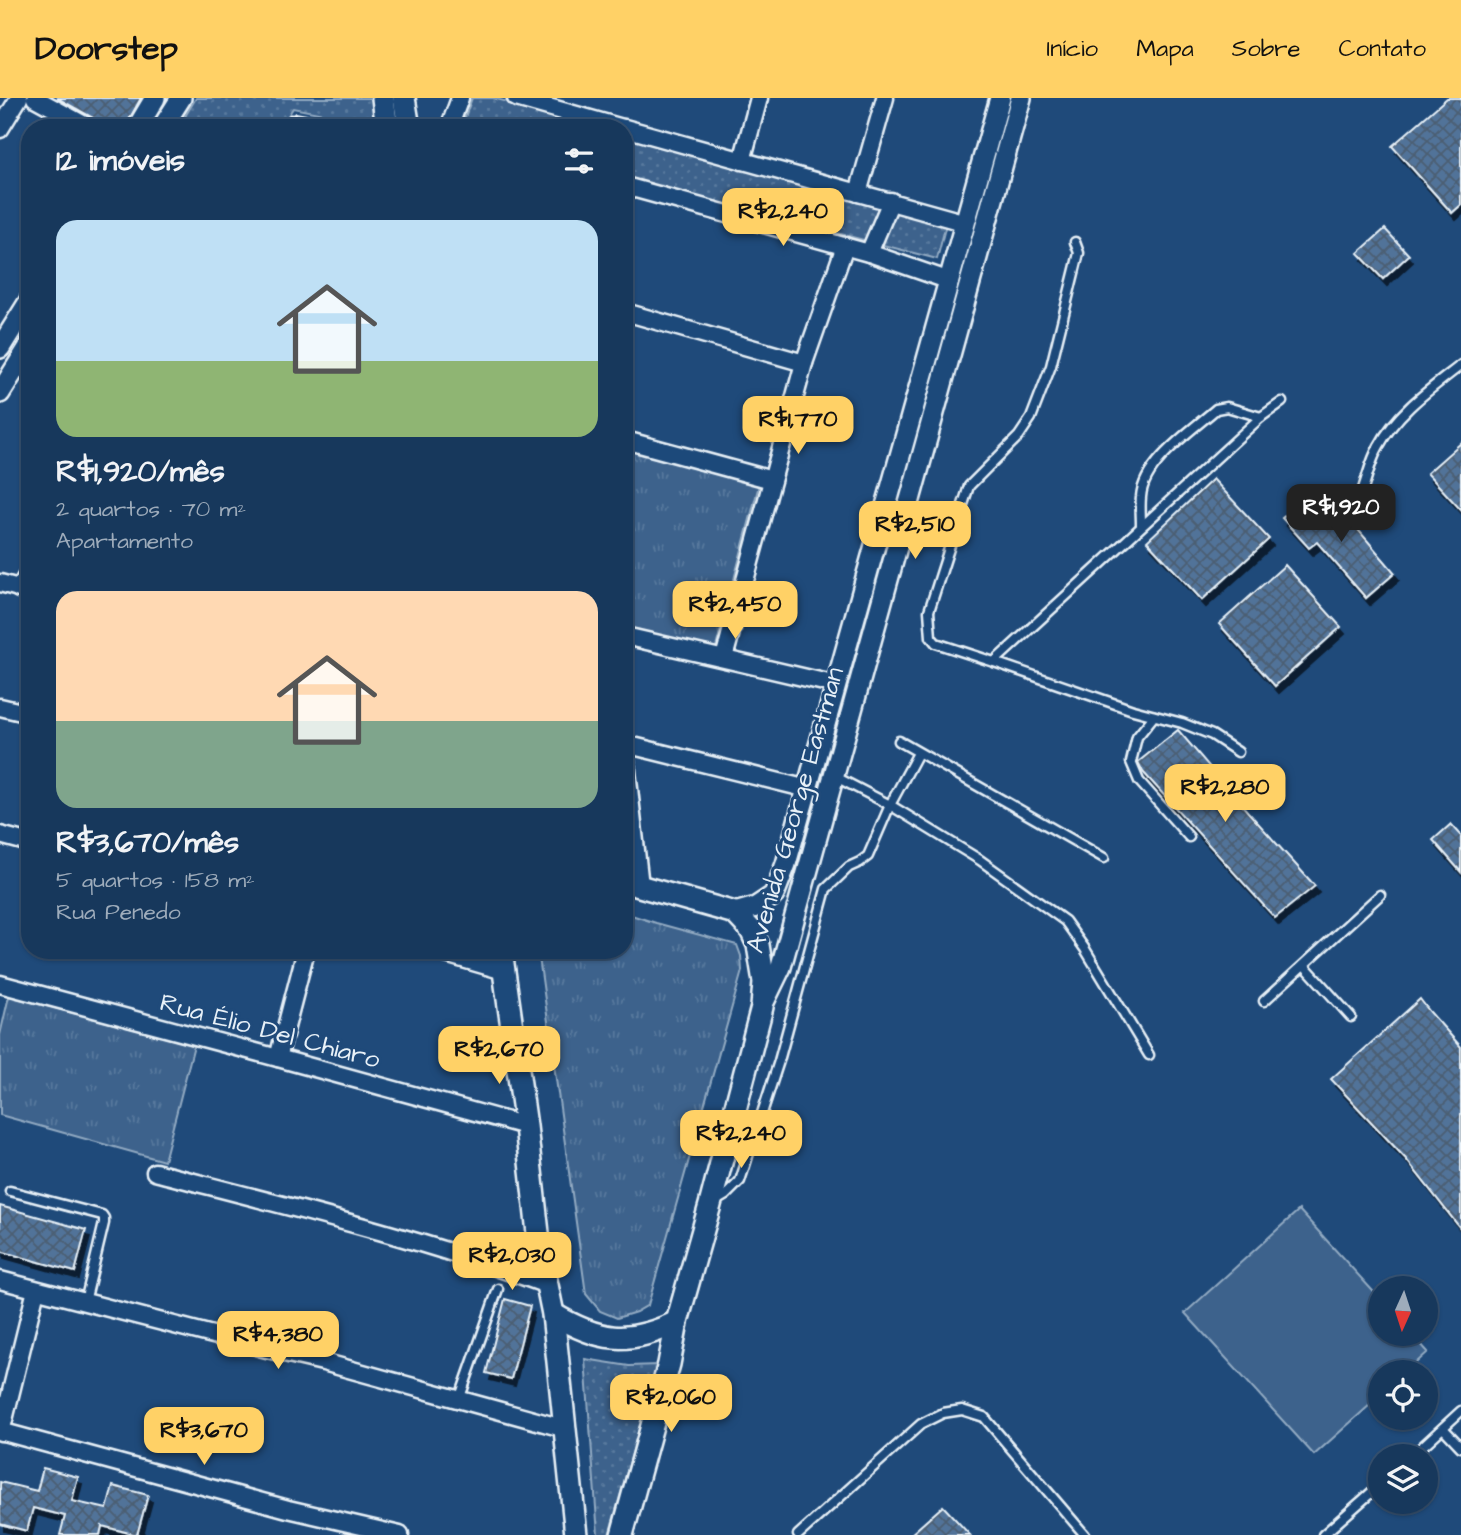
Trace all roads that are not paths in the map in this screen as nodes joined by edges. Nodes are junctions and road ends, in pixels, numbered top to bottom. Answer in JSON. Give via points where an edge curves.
{"nodes":[{"id":1,"x":19,"y":98,"type":"edge"},
{"id":2,"x":35,"y":98,"type":"edge"},
{"id":3,"x":155,"y":98,"type":"edge"},
{"id":4,"x":181,"y":98,"type":"edge"},
{"id":5,"x":383,"y":98,"type":"edge"},
{"id":6,"x":404,"y":98,"type":"edge"},
{"id":7,"x":460,"y":98,"type":"edge"},
{"id":8,"x":516,"y":98,"type":"edge"},
{"id":9,"x":759,"y":98,"type":"edge"},
{"id":10,"x":885,"y":98,"type":"edge"},
{"id":11,"x":1000,"y":98,"type":"edge"},
{"id":12,"x":1021,"y":98,"type":"edge"},
{"id":13,"x":74,"y":119,"type":"edge"},
{"id":14,"x":142,"y":119,"type":"edge"},
{"id":15,"x":168,"y":119,"type":"edge"},
{"id":16,"x":386,"y":119,"type":"edge"},
{"id":17,"x":408,"y":119,"type":"edge"},
{"id":18,"x":452,"y":119,"type":"edge"},
{"id":19,"x":592,"y":119,"type":"edge"},
{"id":20,"x":0,"y":129,"type":"edge"},
{"id":21,"x":633,"y":131,"type":"edge"},
{"id":22,"x":741,"y":161,"type":"junction"},
{"id":23,"x":633,"y":188,"type":"edge"},
{"id":24,"x":858,"y":193,"type":"junction"},
{"id":25,"x":891,"y":201,"type":"junction"},
{"id":26,"x":966,"y":222,"type":"junction"},
{"id":27,"x":1075,"y":242,"type":"dead end"},
{"id":28,"x":845,"y":246,"type":"junction"},
{"id":29,"x":869,"y":253,"type":"junction"},
{"id":30,"x":950,"y":281,"type":"junction"},
{"id":31,"x":21,"y":314,"type":"edge"},
{"id":32,"x":633,"y":315,"type":"edge"},
{"id":33,"x":0,"y":348,"type":"edge"},
{"id":34,"x":21,"y":359,"type":"edge"},
{"id":35,"x":804,"y":363,"type":"junction"},
{"id":36,"x":1461,"y":365,"type":"edge"},
{"id":37,"x":0,"y":393,"type":"edge"},
{"id":38,"x":1282,"y":402,"type":"dead end"},
{"id":39,"x":1261,"y":416,"type":"junction"},
{"id":40,"x":633,"y":442,"type":"edge"},
{"id":41,"x":772,"y":480,"type":"junction"},
{"id":42,"x":1362,"y":492,"type":"dead end"},
{"id":43,"x":1141,"y":525,"type":"junction"},
{"id":44,"x":0,"y":583,"type":"edge"},
{"id":45,"x":21,"y":589,"type":"edge"},
{"id":46,"x":633,"y":638,"type":"edge"},
{"id":47,"x":724,"y":658,"type":"junction"},
{"id":48,"x":993,"y":662,"type":"junction"},
{"id":49,"x":837,"y":685,"type":"junction"},
{"id":50,"x":0,"y":707,"type":"edge"},
{"id":51,"x":21,"y":712,"type":"edge"},
{"id":52,"x":1154,"y":716,"type":"junction"},
{"id":53,"x":899,"y":741,"type":"dead end"},
{"id":54,"x":633,"y":746,"type":"edge"},
{"id":55,"x":918,"y":752,"type":"junction"},
{"id":56,"x":1238,"y":752,"type":"dead end"},
{"id":57,"x":835,"y":776,"type":"junction"},
{"id":58,"x":808,"y":789,"type":"junction"},
{"id":59,"x":890,"y":804,"type":"junction"},
{"id":60,"x":0,"y":835,"type":"edge"},
{"id":61,"x":1189,"y":837,"type":"dead end"},
{"id":62,"x":21,"y":840,"type":"edge"},
{"id":63,"x":1104,"y":858,"type":"dead end"},
{"id":64,"x":633,"y":884,"type":"edge"},
{"id":65,"x":1380,"y":895,"type":"dead end"},
{"id":66,"x":735,"y":913,"type":"junction"},
{"id":67,"x":304,"y":959,"type":"edge"},
{"id":68,"x":504,"y":959,"type":"edge"},
{"id":69,"x":1304,"y":965,"type":"junction"},
{"id":70,"x":0,"y":984,"type":"edge"},
{"id":71,"x":1264,"y":1001,"type":"dead end"},
{"id":72,"x":762,"y":1007,"type":"junction"},
{"id":73,"x":1351,"y":1017,"type":"dead end"},
{"id":74,"x":1149,"y":1055,"type":"dead end"},
{"id":75,"x":278,"y":1058,"type":"junction"},
{"id":76,"x":526,"y":1126,"type":"junction"},
{"id":77,"x":155,"y":1172,"type":"dead end"},
{"id":78,"x":10,"y":1191,"type":"dead end"},
{"id":79,"x":710,"y":1205,"type":"junction"},
{"id":80,"x":540,"y":1251,"type":"junction"},
{"id":81,"x":489,"y":1264,"type":"junction"},
{"id":82,"x":0,"y":1280,"type":"edge"},
{"id":83,"x":547,"y":1285,"type":"junction"},
{"id":84,"x":498,"y":1289,"type":"dead end"},
{"id":85,"x":36,"y":1290,"type":"junction"},
{"id":86,"x":85,"y":1302,"type":"junction"},
{"id":87,"x":553,"y":1314,"type":"junction"},
{"id":88,"x":677,"y":1322,"type":"junction"},
{"id":89,"x":459,"y":1399,"type":"junction"},
{"id":90,"x":1461,"y":1411,"type":"edge"},
{"id":91,"x":1443,"y":1427,"type":"junction"},
{"id":92,"x":566,"y":1429,"type":"junction"},
{"id":93,"x":1,"y":1432,"type":"edge"},
{"id":94,"x":1425,"y":1444,"type":"edge"},
{"id":95,"x":1461,"y":1447,"type":"edge"},
{"id":96,"x":1368,"y":1495,"type":"edge"},
{"id":97,"x":400,"y":1535,"type":"edge"},
{"id":98,"x":576,"y":1535,"type":"edge"},
{"id":99,"x":622,"y":1535,"type":"edge"},
{"id":100,"x":797,"y":1535,"type":"edge"},
{"id":101,"x":1085,"y":1535,"type":"edge"},
{"id":102,"x":1323,"y":1535,"type":"edge"}],
"edges":[{"from":1,"to":20,"type":"street"},
{"from":2,"to":13,"type":"street"},
{"from":3,"to":14,"type":"street"},
{"from":4,"to":15,"type":"street"},
{"from":5,"to":16,"type":"main road"},
{"from":6,"to":17,"type":"main road"},
{"from":7,"to":18,"type":"street"},
{"from":8,"to":19,"type":"street"},
{"from":9,"to":22,"type":"street"},
{"from":10,"to":24,"type":"street"},
{"from":11,"to":26,"type":"street","name":"Avenida George Eastman"},
{"from":12,"to":57,"type":"street","name":"Avenida George Eastman"},
{"from":21,"to":22,"type":"street"},
{"from":22,"to":24,"type":"street"},
{"from":23,"to":28,"type":"street"},
{"from":24,"to":25,"type":"street"},
{"from":25,"to":26,"type":"street"},
{"from":25,"to":29,"type":"street"},
{"from":26,"to":30,"type":"street","name":"Avenida George Eastman"},
{"from":27,"to":48,"type":"lane","via":[[1080,253],[1076,271],[1051,366],[1031,418],[968,486],[929,611],[931,637],[936,643]]},
{"from":28,"to":29,"type":"street"},
{"from":28,"to":35,"type":"street"},
{"from":29,"to":30,"type":"street"},
{"from":30,"to":49,"type":"street","name":"Avenida George Eastman"},
{"from":31,"to":33,"type":"street"},
{"from":32,"to":35,"type":"street"},
{"from":34,"to":37,"type":"street"},
{"from":35,"to":41,"type":"street"},
{"from":36,"to":42,"type":"lane","via":[[1398,420],[1378,446]]},
{"from":38,"to":39,"type":"lane"},
{"from":39,"to":43,"type":"lane"},
{"from":39,"to":43,"type":"lane","via":[[1227,407],[1216,409],[1160,458],[1140,495]]},
{"from":40,"to":41,"type":"street"},
{"from":41,"to":47,"type":"street"},
{"from":43,"to":48,"type":"lane"},
{"from":44,"to":45,"type":"street"},
{"from":46,"to":47,"type":"street"},
{"from":47,"to":49,"type":"street"},
{"from":48,"to":52,"type":"lane"},
{"from":49,"to":58,"type":"street","name":"Avenida George Eastman"},
{"from":50,"to":51,"type":"street"},
{"from":52,"to":56,"type":"lane","via":[[1212,735]]},
{"from":52,"to":61,"type":"lane","via":[[1137,737],[1131,762],[1139,781]]},
{"from":53,"to":55,"type":"lane"},
{"from":54,"to":58,"type":"street"},
{"from":55,"to":59,"type":"lane"},
{"from":55,"to":63,"type":"lane"},
{"from":57,"to":59,"type":"lane"},
{"from":57,"to":72,"type":"street","name":"Avenida George Eastman","via":[[781,967]]},
{"from":58,"to":66,"type":"street","name":"Avenida George Eastman","via":[[774,895]]},
{"from":59,"to":74,"type":"lane","via":[[1065,921]]},
{"from":59,"to":79,"type":"lane","via":[[868,856],[826,889],[779,1061],[740,1181]]},
{"from":60,"to":62,"type":"street"},
{"from":64,"to":66,"type":"main road"},
{"from":65,"to":69,"type":"lane"},
{"from":66,"to":72,"type":"main road","via":[[758,945],[764,982]]},
{"from":67,"to":75,"type":"street"},
{"from":68,"to":76,"type":"main road"},
{"from":69,"to":71,"type":"lane"},
{"from":69,"to":73,"type":"lane"},
{"from":70,"to":75,"type":"street","name":"Rua Élio Del Chiaro"},
{"from":72,"to":79,"type":"main road","name":"Avenida George Eastman"},
{"from":75,"to":76,"type":"street","name":"Rua Élio Del Chiaro"},
{"from":76,"to":80,"type":"main road"},
{"from":77,"to":81,"type":"street"},
{"from":78,"to":86,"type":"lane","via":[[102,1215]]},
{"from":79,"to":88,"type":"main road","name":"Avenida George Eastman"},
{"from":80,"to":81,"type":"street","via":[[520,1260]]},
{"from":80,"to":83,"type":"main road"},
{"from":81,"to":83,"type":"street"},
{"from":82,"to":85,"type":"street"},
{"from":83,"to":87,"type":"main road"},
{"from":84,"to":89,"type":"lane"},
{"from":85,"to":86,"type":"street"},
{"from":85,"to":93,"type":"street"},
{"from":86,"to":89,"type":"street"},
{"from":87,"to":88,"type":"main road","via":[[575,1327],[618,1338],[649,1334]]},
{"from":87,"to":92,"type":"main road"},
{"from":88,"to":99,"type":"main road","name":"Avenida George Eastman"},
{"from":89,"to":92,"type":"street"},
{"from":90,"to":91,"type":"lane"},
{"from":91,"to":94,"type":"lane"},
{"from":91,"to":95,"type":"lane"},
{"from":92,"to":98,"type":"main road"},
{"from":93,"to":97,"type":"street"},
{"from":96,"to":102,"type":"lane"},
{"from":100,"to":101,"type":"lane","via":[[921,1424],[962,1410],[984,1417]]}]}
